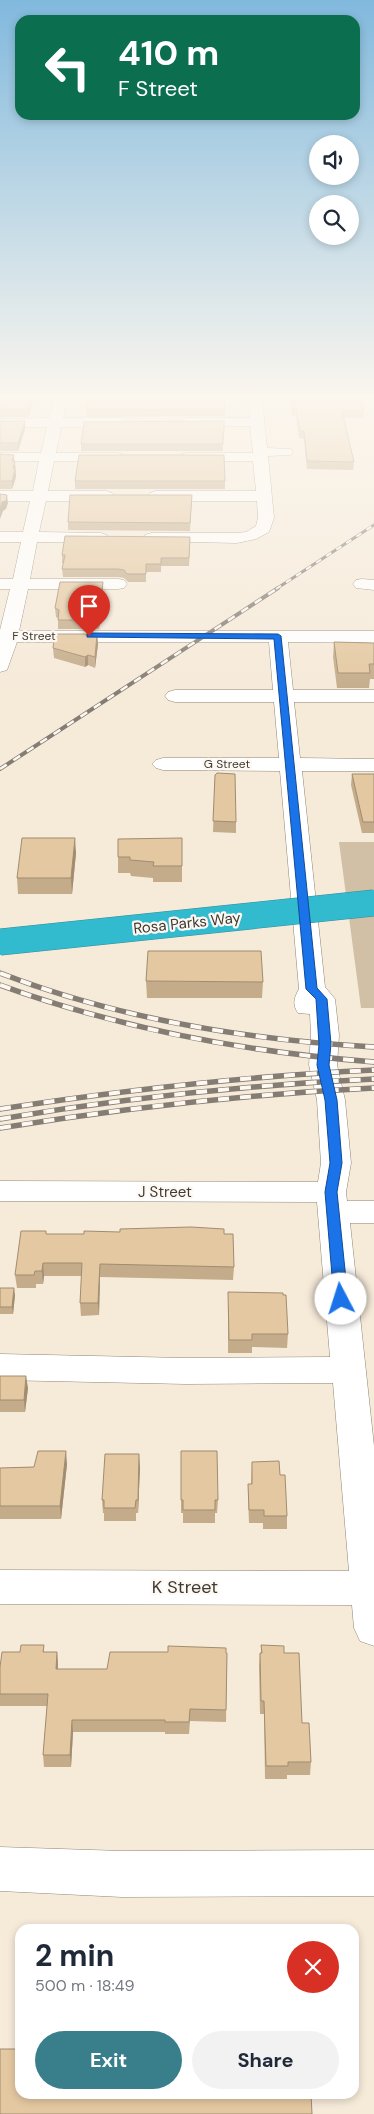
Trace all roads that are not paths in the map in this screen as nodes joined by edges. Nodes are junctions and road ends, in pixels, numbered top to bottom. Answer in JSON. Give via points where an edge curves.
{"nodes":[{"id":1,"x":37,"y":499,"type":"edge"},
{"id":2,"x":264,"y":499,"type":"edge"},
{"id":3,"x":0,"y":537,"type":"edge"},
{"id":4,"x":30,"y":538,"type":"junction"},
{"id":5,"x":118,"y":538,"type":"edge"},
{"id":6,"x":137,"y":538,"type":"edge"},
{"id":7,"x":0,"y":584,"type":"edge"},
{"id":8,"x":20,"y":584,"type":"junction"},
{"id":9,"x":118,"y":584,"type":"dead end"},
{"id":10,"x":4,"y":636,"type":"edge"},
{"id":11,"x":278,"y":636,"type":"junction"},
{"id":12,"x":374,"y":637,"type":"edge"},
{"id":13,"x":0,"y":666,"type":"edge"},
{"id":14,"x":175,"y":696,"type":"dead end"},
{"id":15,"x":283,"y":696,"type":"junction"},
{"id":16,"x":374,"y":696,"type":"edge"},
{"id":17,"x":163,"y":764,"type":"dead end"},
{"id":18,"x":290,"y":764,"type":"junction"},
{"id":19,"x":374,"y":765,"type":"edge"},
{"id":20,"x":374,"y":887,"type":"edge"},
{"id":21,"x":374,"y":903,"type":"edge"},
{"id":22,"x":0,"y":925,"type":"edge"},
{"id":23,"x":0,"y":942,"type":"edge"},
{"id":24,"x":0,"y":1191,"type":"edge"},
{"id":25,"x":332,"y":1202,"type":"junction"},
{"id":26,"x":374,"y":1212,"type":"edge"},
{"id":27,"x":0,"y":1367,"type":"edge"},
{"id":28,"x":348,"y":1370,"type":"junction"},
{"id":29,"x":0,"y":1587,"type":"edge"},
{"id":30,"x":370,"y":1588,"type":"junction"},
{"id":31,"x":374,"y":1628,"type":"edge"},
{"id":32,"x":0,"y":1869,"type":"edge"},
{"id":33,"x":374,"y":1873,"type":"edge"}],
"edges":[{"from":1,"to":4,"type":"street"},
{"from":2,"to":6,"type":"street","via":[[266,521],[256,534],[237,538]]},
{"from":3,"to":4,"type":"street"},
{"from":4,"to":5,"type":"street"},
{"from":4,"to":8,"type":"street"},
{"from":7,"to":8,"type":"street"},
{"from":8,"to":9,"type":"street"},
{"from":8,"to":10,"type":"street"},
{"from":10,"to":11,"type":"street","name":"F Street"},
{"from":10,"to":13,"type":"street"},
{"from":11,"to":12,"type":"street","name":"F Street"},
{"from":11,"to":15,"type":"street"},
{"from":14,"to":15,"type":"street"},
{"from":15,"to":16,"type":"street"},
{"from":15,"to":18,"type":"street"},
{"from":17,"to":18,"type":"street","name":"G Street"},
{"from":18,"to":19,"type":"street","name":"G Street"},
{"from":18,"to":25,"type":"street","via":[[312,989],[307,998],[310,1037],[306,1063],[316,1106],[319,1162]]},
{"from":20,"to":22,"type":"highway","name":"Rosa Parks Way"},
{"from":21,"to":23,"type":"highway","name":"Rosa Parks Way","bridge":true},
{"from":24,"to":25,"type":"street","name":"J Street"},
{"from":25,"to":26,"type":"street","name":"J Street"},
{"from":25,"to":28,"type":"street"},
{"from":27,"to":28,"type":"street"},
{"from":28,"to":30,"type":"street"},
{"from":29,"to":30,"type":"street","name":"K Street"},
{"from":30,"to":31,"type":"street"},
{"from":32,"to":33,"type":"street","via":[[122,1874]]}]}
